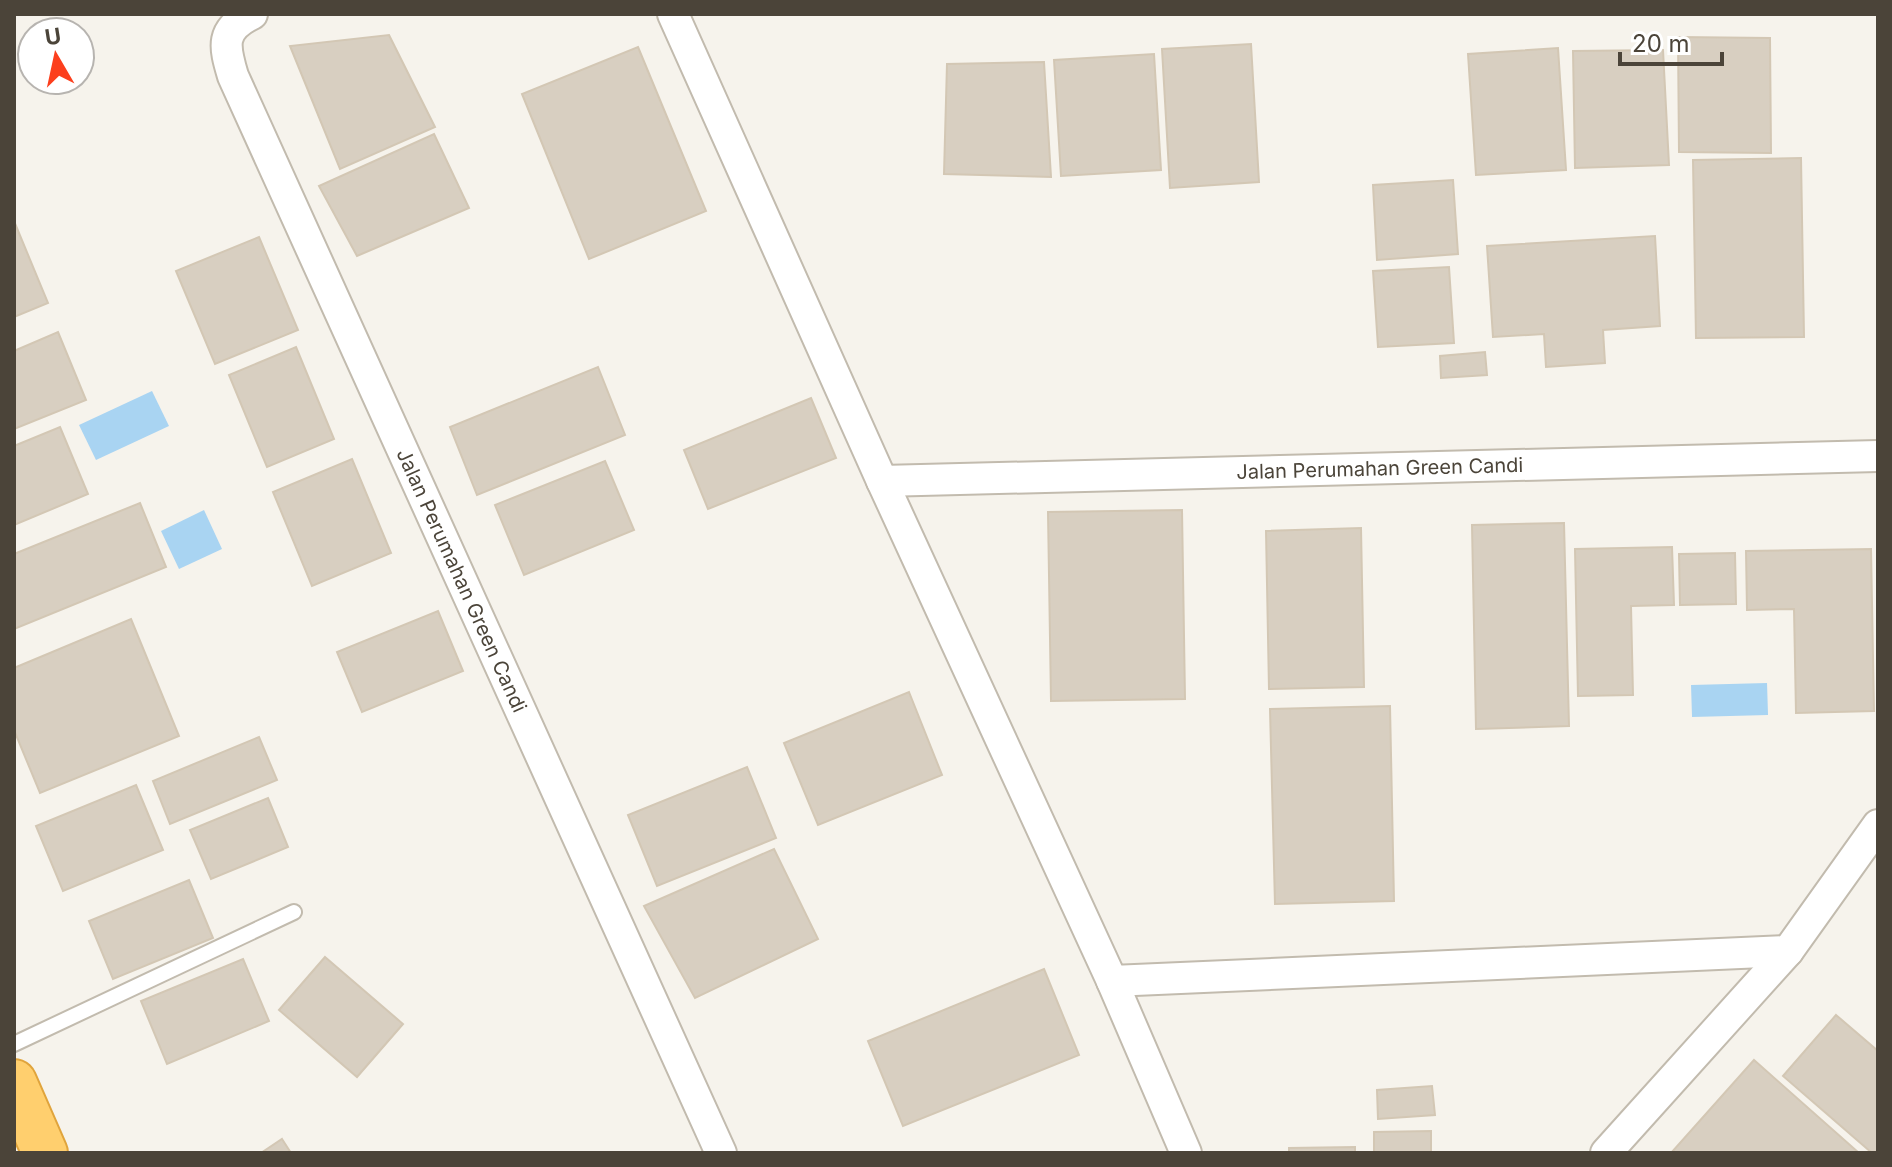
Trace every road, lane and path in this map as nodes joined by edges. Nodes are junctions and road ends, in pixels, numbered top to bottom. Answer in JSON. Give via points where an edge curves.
{"nodes":[{"id":1,"x":252,"y":14,"type":"edge"},
{"id":2,"x":673,"y":14,"type":"edge"},
{"id":3,"x":1878,"y":456,"type":"edge"},
{"id":4,"x":882,"y":481,"type":"junction"},
{"id":5,"x":1878,"y":825,"type":"edge"},
{"id":6,"x":294,"y":912,"type":"dead end"},
{"id":7,"x":1788,"y":951,"type":"junction"},
{"id":8,"x":1112,"y":981,"type":"junction"},
{"id":9,"x":14,"y":1044,"type":"edge"},
{"id":10,"x":14,"y":1082,"type":"edge"},
{"id":11,"x":45,"y":1153,"type":"edge"},
{"id":12,"x":721,"y":1153,"type":"edge"},
{"id":13,"x":1186,"y":1153,"type":"edge"},
{"id":14,"x":1606,"y":1153,"type":"edge"}],
"edges":[{"from":1,"to":12,"type":"street","name":"Jalan Perumahan Green Candi","via":[[226,38],[233,76]]},
{"from":2,"to":4,"type":"street"},
{"from":3,"to":4,"type":"street","name":"Jalan Perumahan Green Candi"},
{"from":4,"to":8,"type":"street"},
{"from":5,"to":7,"type":"street"},
{"from":6,"to":9,"type":"lane"},
{"from":7,"to":8,"type":"street"},
{"from":7,"to":14,"type":"street"},
{"from":8,"to":13,"type":"street"},
{"from":10,"to":11,"type":"highway"}]}
